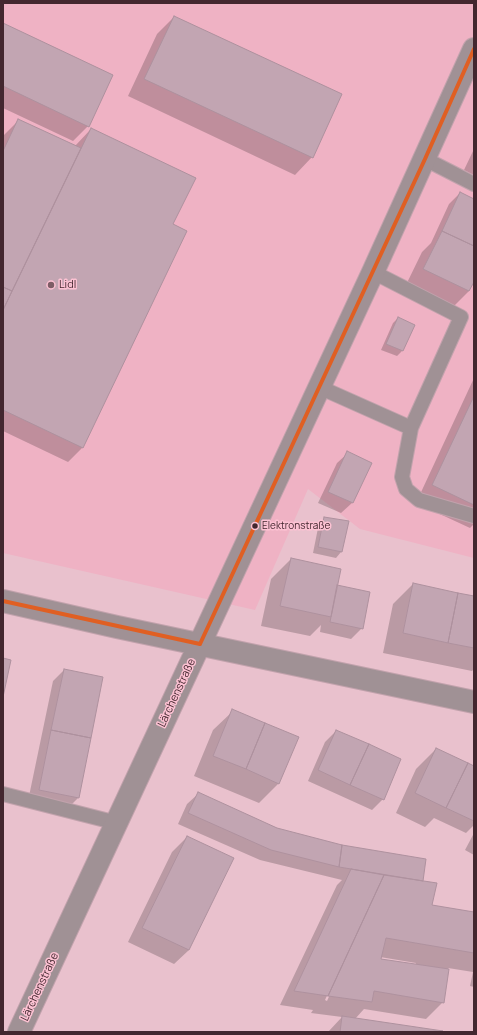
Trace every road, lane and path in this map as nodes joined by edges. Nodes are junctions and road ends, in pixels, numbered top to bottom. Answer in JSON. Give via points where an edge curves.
{"nodes":[{"id":1,"x":474,"y":49,"type":"edge"},
{"id":2,"x":425,"y":159,"type":"junction"},
{"id":3,"x":474,"y":184,"type":"edge"},
{"id":4,"x":373,"y":272,"type":"junction"},
{"id":5,"x":319,"y":388,"type":"junction"},
{"id":6,"x":411,"y":428,"type":"junction"},
{"id":7,"x":474,"y":516,"type":"edge"},
{"id":8,"x":3,"y":601,"type":"edge"},
{"id":9,"x":200,"y":644,"type":"junction"},
{"id":10,"x":474,"y":702,"type":"edge"},
{"id":11,"x":3,"y":794,"type":"edge"},
{"id":12,"x":117,"y":823,"type":"junction"},
{"id":13,"x":19,"y":1032,"type":"edge"}],
"edges":[{"from":1,"to":2,"type":"street","name":"Lärchenstraße"},
{"from":2,"to":3,"type":"lane"},
{"from":2,"to":4,"type":"street","name":"Lärchenstraße"},
{"from":4,"to":5,"type":"street","name":"Lärchenstraße"},
{"from":4,"to":6,"type":"lane","via":[[461,317]]},
{"from":5,"to":6,"type":"lane"},
{"from":5,"to":9,"type":"street","name":"Lärchenstraße"},
{"from":6,"to":7,"type":"lane","via":[[402,477],[406,488],[419,500]]},
{"from":8,"to":9,"type":"street"},
{"from":9,"to":10,"type":"street"},
{"from":9,"to":12,"type":"street","name":"Lärchenstraße"},
{"from":11,"to":12,"type":"lane"},
{"from":12,"to":13,"type":"street","name":"Lärchenstraße"}]}
